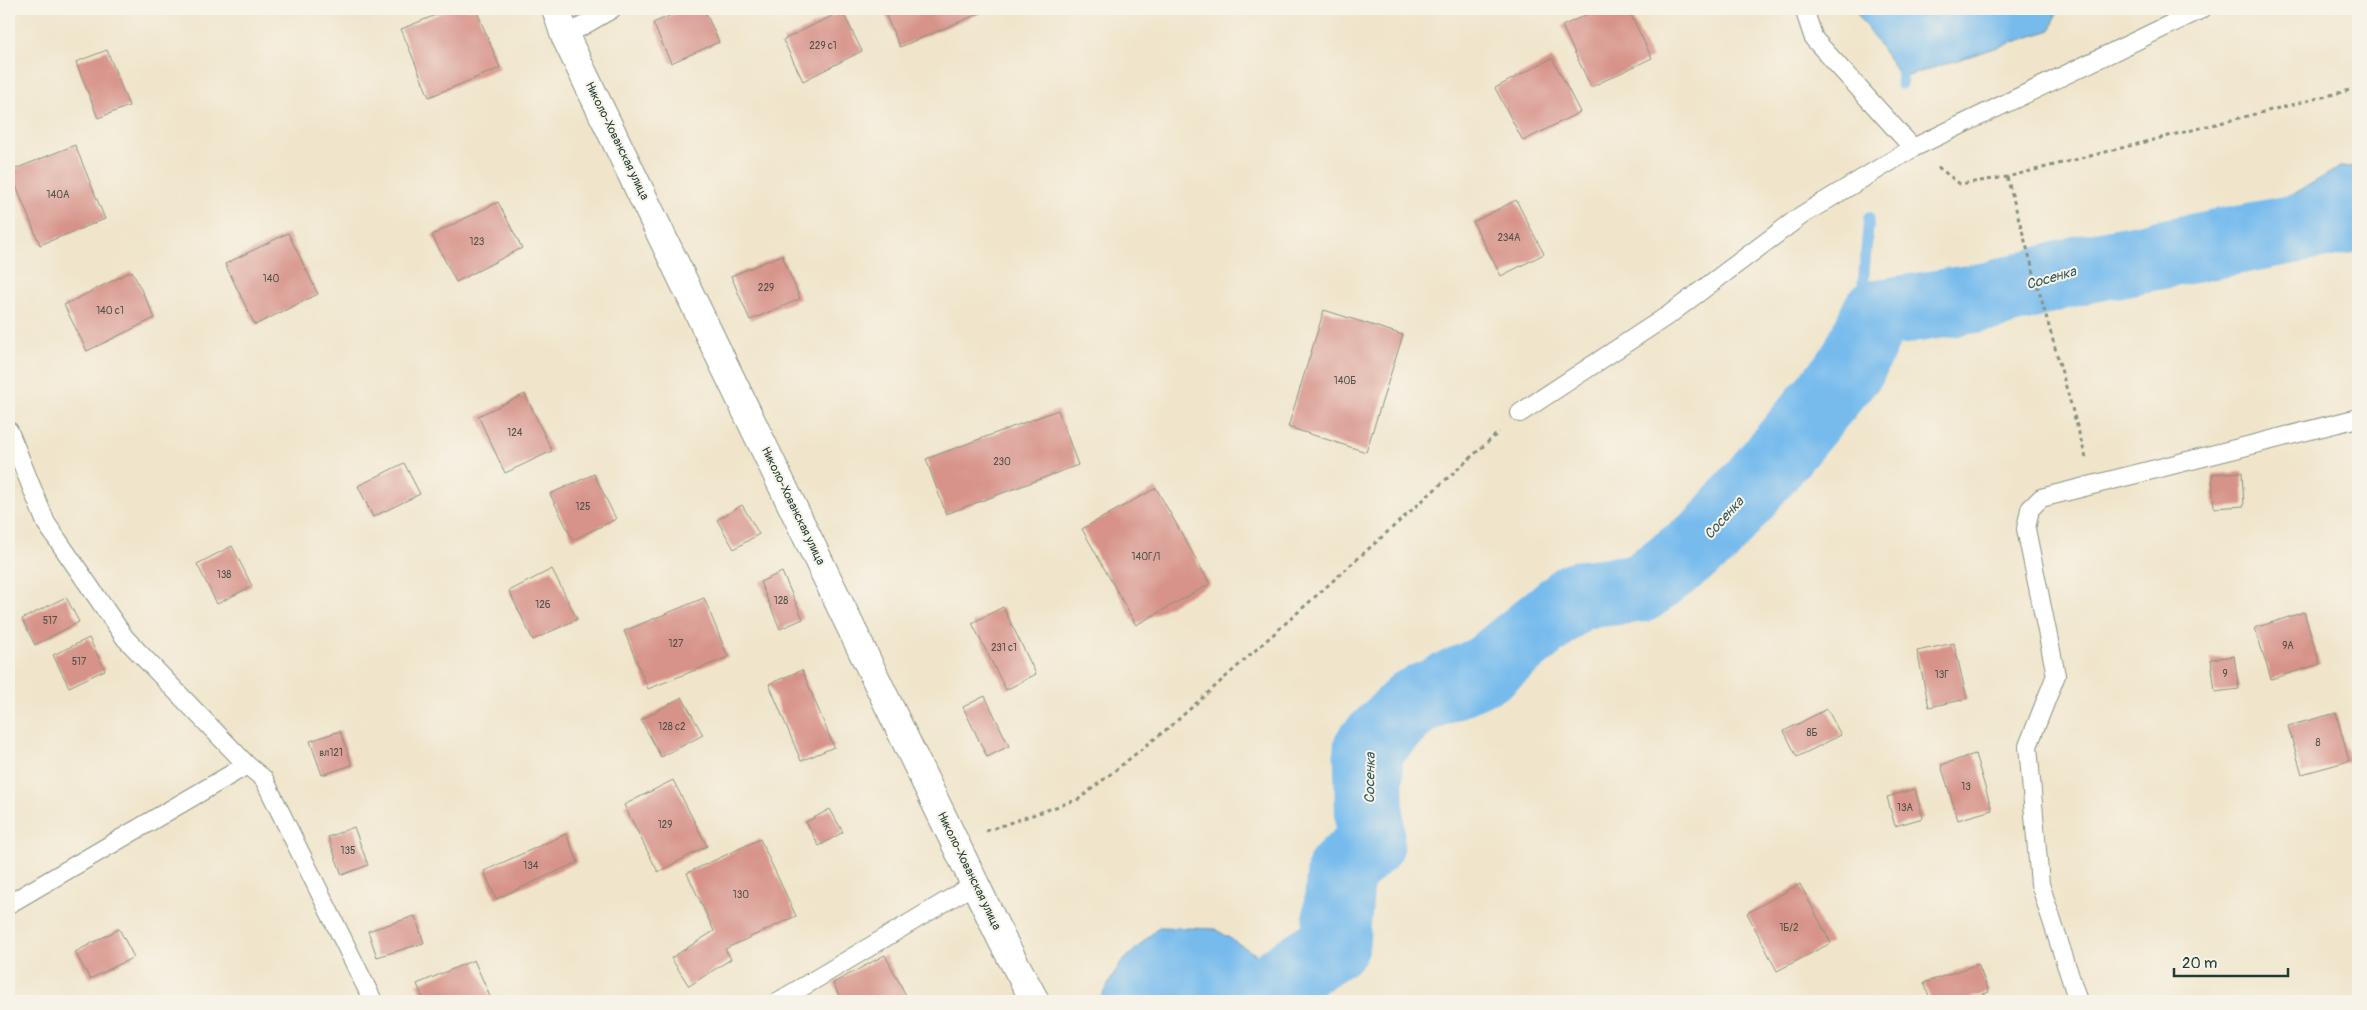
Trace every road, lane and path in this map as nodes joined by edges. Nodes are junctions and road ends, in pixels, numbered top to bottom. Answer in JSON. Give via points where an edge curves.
{"nodes":[{"id":1,"x":556,"y":9,"type":"edge"},
{"id":2,"x":612,"y":9,"type":"edge"},
{"id":3,"x":1804,"y":9,"type":"edge"},
{"id":4,"x":2202,"y":9,"type":"edge"},
{"id":5,"x":565,"y":36,"type":"junction"},
{"id":6,"x":2358,"y":88,"type":"edge"},
{"id":7,"x":1913,"y":148,"type":"junction"},
{"id":8,"x":2008,"y":177,"type":"junction"},
{"id":9,"x":1520,"y":413,"type":"joint"},
{"id":10,"x":2358,"y":418,"type":"edge"},
{"id":11,"x":9,"y":431,"type":"edge"},
{"id":12,"x":2093,"y":484,"type":"junction"},
{"id":13,"x":247,"y":765,"type":"junction"},
{"id":14,"x":980,"y":833,"type":"dead end"},
{"id":15,"x":975,"y":884,"type":"junction"},
{"id":16,"x":9,"y":904,"type":"edge"},
{"id":17,"x":373,"y":1001,"type":"edge"},
{"id":18,"x":780,"y":1001,"type":"edge"},
{"id":19,"x":1034,"y":1001,"type":"edge"},
{"id":20,"x":2078,"y":1001,"type":"edge"}],
"edges":[{"from":1,"to":5,"type":"street","name":"Николо-Хованская улица"},
{"from":2,"to":5,"type":"lane"},
{"from":3,"to":7,"type":"lane","via":[[1814,39]]},
{"from":4,"to":7,"type":"lane"},
{"from":5,"to":15,"type":"street","name":"Николо-Хованская улица"},
{"from":6,"to":8,"type":"path"},
{"from":7,"to":8,"type":"path","via":[[1960,184]]},
{"from":7,"to":9,"type":"lane","via":[[1802,215],[1670,314]]},
{"from":8,"to":12,"type":"path"},
{"from":9,"to":14,"type":"path","via":[[1172,725],[1079,799]]},
{"from":10,"to":12,"type":"lane"},
{"from":11,"to":13,"type":"lane","via":[[46,523],[125,638]]},
{"from":12,"to":20,"type":"lane","via":[[2041,498],[2030,509],[2026,529],[2056,675],[2028,746],[2040,884]]},
{"from":13,"to":16,"type":"lane"},
{"from":13,"to":17,"type":"lane","via":[[264,778]]},
{"from":15,"to":18,"type":"lane"},
{"from":15,"to":19,"type":"street","name":"Николо-Хованская улица"}]}
